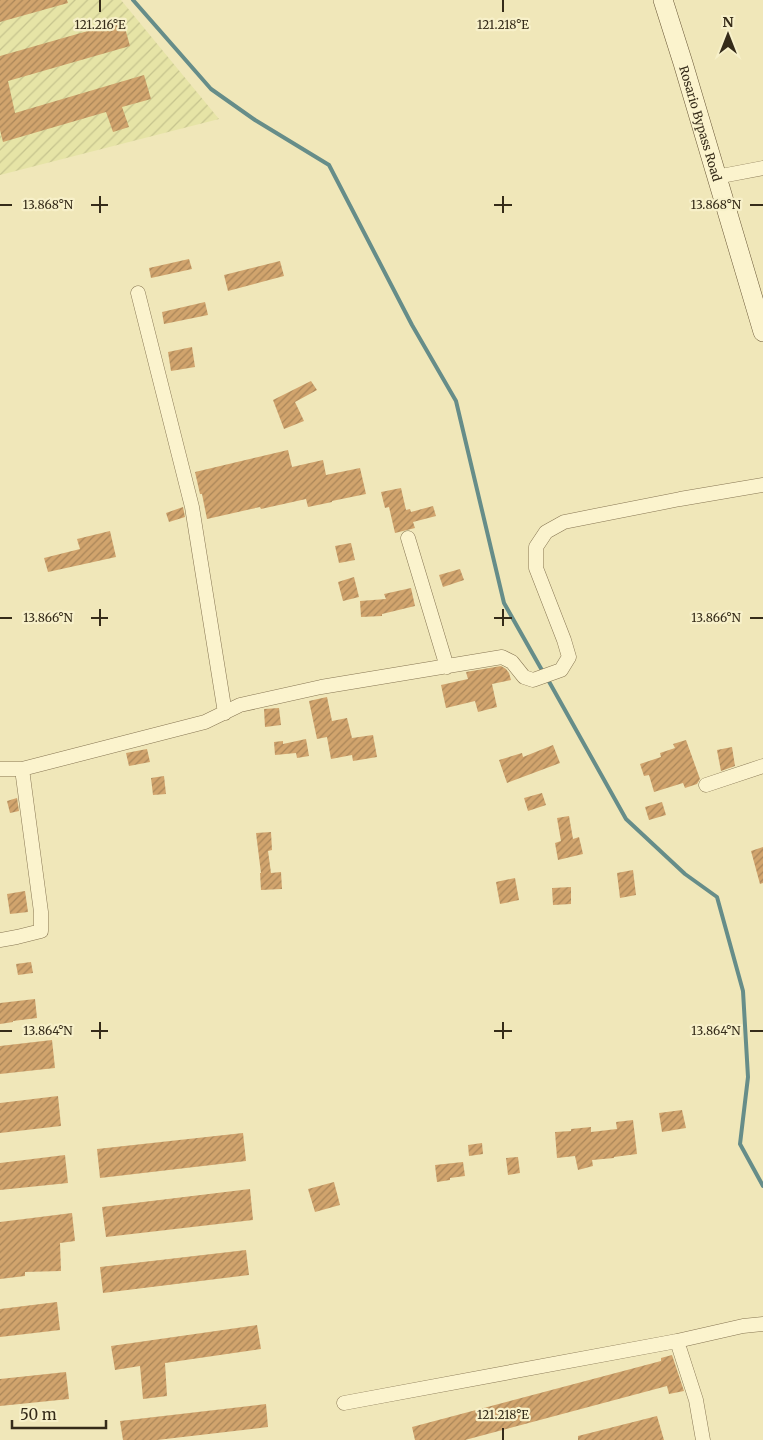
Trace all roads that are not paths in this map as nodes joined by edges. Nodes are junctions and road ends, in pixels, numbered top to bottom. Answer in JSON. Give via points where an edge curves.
{"nodes":[{"id":1,"x":663,"y":0,"type":"edge"},
{"id":2,"x":763,"y":168,"type":"edge"},
{"id":3,"x":716,"y":176,"type":"junction"},
{"id":4,"x":138,"y":293,"type":"dead end"},
{"id":5,"x":762,"y":327,"type":"edge"},
{"id":6,"x":763,"y":485,"type":"edge"},
{"id":7,"x":408,"y":538,"type":"dead end"},
{"id":8,"x":447,"y":667,"type":"junction"},
{"id":9,"x":225,"y":713,"type":"junction"},
{"id":10,"x":763,"y":766,"type":"edge"},
{"id":11,"x":0,"y":769,"type":"edge"},
{"id":12,"x":22,"y":769,"type":"junction"},
{"id":13,"x":706,"y":784,"type":"dead end"},
{"id":14,"x":0,"y":940,"type":"edge"},
{"id":15,"x":763,"y":1324,"type":"edge"},
{"id":16,"x":677,"y":1341,"type":"junction"},
{"id":17,"x":344,"y":1403,"type":"dead end"},
{"id":18,"x":703,"y":1440,"type":"edge"}],
"edges":[{"from":1,"to":3,"type":"main road","name":"Rosario Bypass Road"},
{"from":2,"to":3,"type":"street"},
{"from":3,"to":5,"type":"main road","name":"Rosario Bypass Road"},
{"from":4,"to":9,"type":"street","via":[[192,507]]},
{"from":6,"to":8,"type":"street","via":[[661,502],[558,525],[546,532],[536,547],[536,568],[569,657],[561,670],[533,680],[524,677],[512,662],[502,657]]},
{"from":7,"to":8,"type":"street"},
{"from":8,"to":9,"type":"street","via":[[321,688],[240,706]]},
{"from":9,"to":12,"type":"street","via":[[205,722]]},
{"from":10,"to":13,"type":"street"},
{"from":11,"to":12,"type":"street"},
{"from":12,"to":14,"type":"street","via":[[42,912],[41,931]]},
{"from":15,"to":16,"type":"street"},
{"from":16,"to":17,"type":"street"},
{"from":16,"to":18,"type":"street","via":[[696,1400]]}]}
